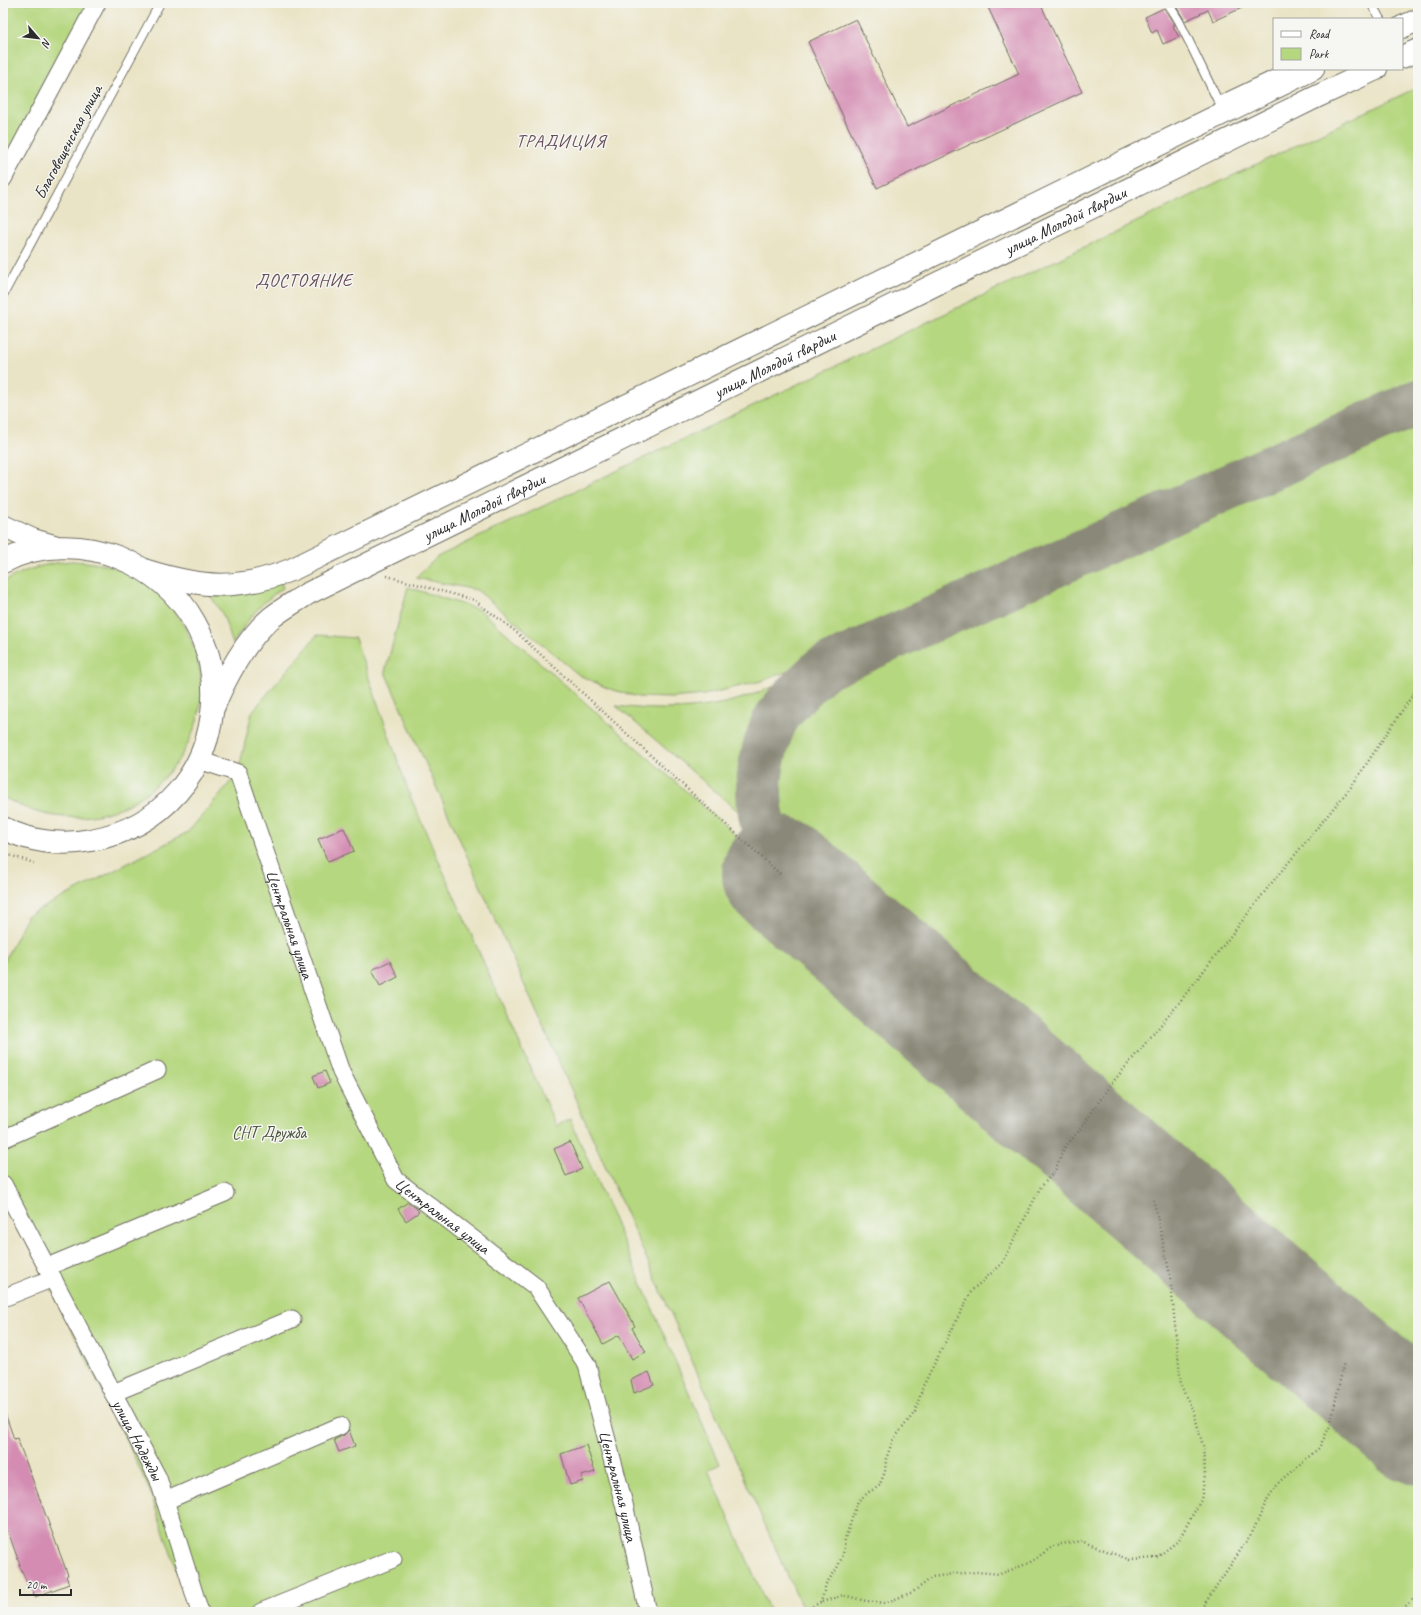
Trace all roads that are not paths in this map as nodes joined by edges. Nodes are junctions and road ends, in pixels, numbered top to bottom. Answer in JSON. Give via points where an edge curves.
{"nodes":[{"id":1,"x":97,"y":3,"type":"edge"},
{"id":2,"x":160,"y":3,"type":"edge"},
{"id":3,"x":1168,"y":3,"type":"edge"},
{"id":4,"x":1371,"y":3,"type":"edge"},
{"id":5,"x":1379,"y":18,"type":"edge"},
{"id":6,"x":1418,"y":20,"type":"edge"},
{"id":7,"x":1403,"y":27,"type":"edge"},
{"id":8,"x":1418,"y":50,"type":"edge"},
{"id":9,"x":1403,"y":57,"type":"edge"},
{"id":10,"x":1283,"y":70,"type":"edge"},
{"id":11,"x":1311,"y":70,"type":"edge"},
{"id":12,"x":1374,"y":70,"type":"edge"},
{"id":13,"x":1221,"y":107,"type":"junction"},
{"id":14,"x":3,"y":179,"type":"edge"},
{"id":15,"x":3,"y":294,"type":"edge"},
{"id":16,"x":3,"y":526,"type":"edge"},
{"id":17,"x":59,"y":547,"type":"junction"},
{"id":18,"x":3,"y":562,"type":"edge"},
{"id":19,"x":147,"y":571,"type":"junction"},
{"id":20,"x":214,"y":706,"type":"junction"},
{"id":21,"x":199,"y":760,"type":"junction"},
{"id":22,"x":5,"y":830,"type":"edge"},
{"id":23,"x":157,"y":1070,"type":"dead end"},
{"id":24,"x":3,"y":1139,"type":"edge"},
{"id":25,"x":3,"y":1184,"type":"edge"},
{"id":26,"x":225,"y":1193,"type":"dead end"},
{"id":27,"x":50,"y":1272,"type":"junction"},
{"id":28,"x":3,"y":1298,"type":"edge"},
{"id":29,"x":292,"y":1319,"type":"dead end"},
{"id":30,"x":113,"y":1393,"type":"junction"},
{"id":31,"x":340,"y":1426,"type":"dead end"},
{"id":32,"x":165,"y":1501,"type":"junction"},
{"id":33,"x":394,"y":1559,"type":"dead end"},
{"id":34,"x":200,"y":1612,"type":"edge"},
{"id":35,"x":261,"y":1612,"type":"edge"},
{"id":36,"x":648,"y":1612,"type":"edge"}],
"edges":[{"from":1,"to":14,"type":"street"},
{"from":2,"to":15,"type":"lane","name":"Благовещенская улица"},
{"from":3,"to":13,"type":"lane"},
{"from":4,"to":5,"type":"lane"},
{"from":6,"to":7,"type":"main road"},
{"from":8,"to":9,"type":"main road"},
{"from":10,"to":13,"type":"lane"},
{"from":11,"to":13,"type":"main road","name":"улица Молодой гвардии"},
{"from":12,"to":20,"type":"main road","name":"улица Молодой гвардии","via":[[307,594],[274,615],[257,632],[226,678]]},
{"from":13,"to":19,"type":"main road","name":"улица Молодой гвардии","via":[[293,569],[260,581],[217,585],[174,580]]},
{"from":16,"to":17,"type":"main road","via":[[33,540]]},
{"from":17,"to":18,"type":"main road","via":[[23,554]]},
{"from":17,"to":19,"type":"main road","via":[[84,548],[114,555]]},
{"from":19,"to":20,"type":"main road","via":[[176,595],[197,626],[210,660]]},
{"from":20,"to":21,"type":"main road","via":[[211,725]]},
{"from":21,"to":22,"type":"main road","via":[[190,776],[166,804],[151,816],[119,833],[89,841],[64,843],[28,838]]},
{"from":21,"to":36,"type":"street","name":"Центральная улица","via":[[238,773],[341,1072],[396,1180],[536,1287],[587,1365],[624,1504]]},
{"from":23,"to":24,"type":"street"},
{"from":25,"to":27,"type":"street","name":"улица Надежды"},
{"from":26,"to":27,"type":"street"},
{"from":27,"to":28,"type":"street"},
{"from":27,"to":30,"type":"street","name":"улица Надежды"},
{"from":29,"to":30,"type":"street"},
{"from":30,"to":32,"type":"street","name":"улица Надежды","via":[[158,1478]]},
{"from":31,"to":32,"type":"street"},
{"from":32,"to":34,"type":"street","name":"улица Надежды"},
{"from":33,"to":35,"type":"street"}]}
